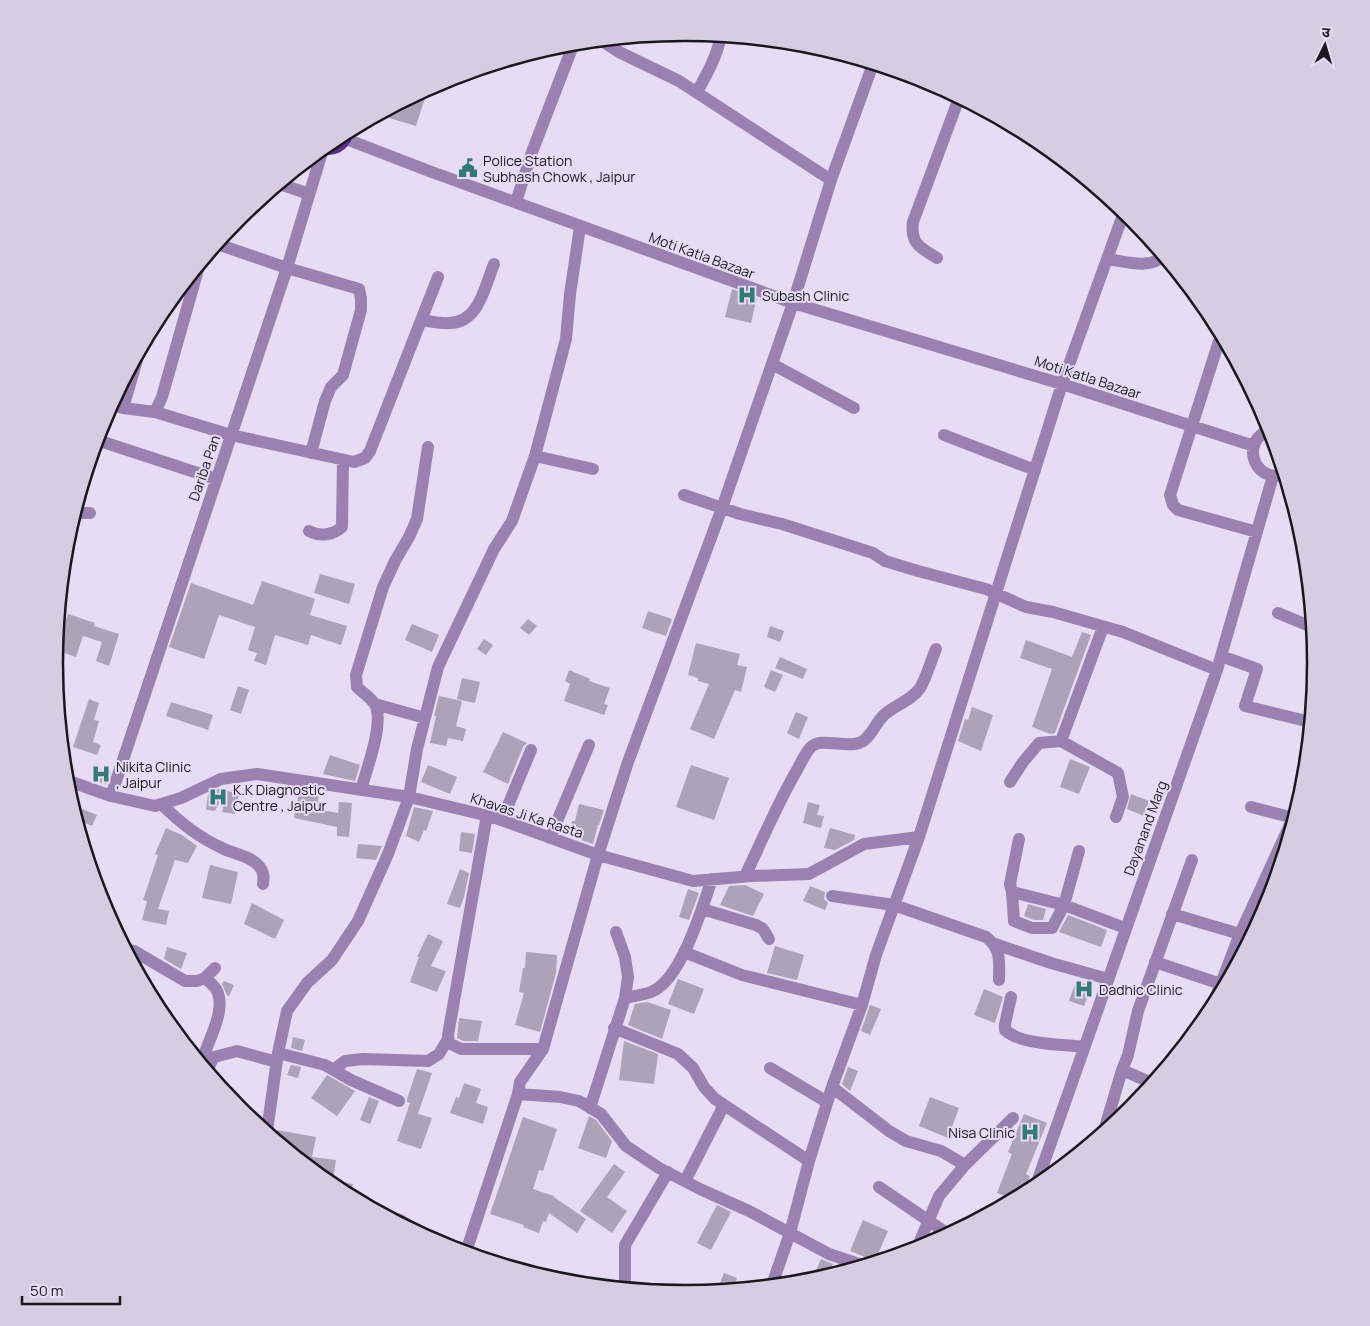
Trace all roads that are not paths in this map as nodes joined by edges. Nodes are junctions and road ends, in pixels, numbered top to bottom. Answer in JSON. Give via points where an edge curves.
{"nodes":[{"id":1,"x":720,"y":43,"type":"edge"},
{"id":2,"x":610,"y":46,"type":"edge"},
{"id":3,"x":571,"y":52,"type":"edge"},
{"id":4,"x":871,"y":70,"type":"edge"},
{"id":5,"x":697,"y":92,"type":"junction"},
{"id":6,"x":957,"y":104,"type":"edge"},
{"id":7,"x":353,"y":138,"type":"edge"},
{"id":8,"x":319,"y":161,"type":"edge"},
{"id":9,"x":832,"y":180,"type":"junction"},
{"id":10,"x":287,"y":186,"type":"edge"},
{"id":11,"x":309,"y":194,"type":"junction"},
{"id":12,"x":516,"y":202,"type":"junction"},
{"id":13,"x":1121,"y":220,"type":"edge"},
{"id":14,"x":580,"y":227,"type":"junction"},
{"id":15,"x":224,"y":246,"type":"edge"},
{"id":16,"x":937,"y":258,"type":"dead end"},
{"id":17,"x":1107,"y":260,"type":"junction"},
{"id":18,"x":1158,"y":260,"type":"edge"},
{"id":19,"x":494,"y":264,"type":"dead end"},
{"id":20,"x":287,"y":268,"type":"junction"},
{"id":21,"x":438,"y":277,"type":"dead end"},
{"id":22,"x":195,"y":282,"type":"edge"},
{"id":23,"x":793,"y":303,"type":"junction"},
{"id":24,"x":421,"y":320,"type":"junction"},
{"id":25,"x":1218,"y":344,"type":"edge"},
{"id":26,"x":772,"y":364,"type":"junction"},
{"id":27,"x":1062,"y":384,"type":"junction"},
{"id":28,"x":119,"y":407,"type":"edge"},
{"id":29,"x":854,"y":408,"type":"dead end"},
{"id":30,"x":155,"y":412,"type":"junction"},
{"id":31,"x":1193,"y":426,"type":"junction"},
{"id":32,"x":1263,"y":434,"type":"edge"},
{"id":33,"x":231,"y":435,"type":"junction"},
{"id":34,"x":944,"y":435,"type":"dead end"},
{"id":35,"x":104,"y":442,"type":"edge"},
{"id":36,"x":1254,"y":446,"type":"junction"},
{"id":37,"x":428,"y":447,"type":"dead end"},
{"id":38,"x":311,"y":453,"type":"junction"},
{"id":39,"x":535,"y":456,"type":"junction"},
{"id":40,"x":343,"y":460,"type":"junction"},
{"id":41,"x":593,"y":468,"type":"dead end"},
{"id":42,"x":1035,"y":470,"type":"junction"},
{"id":43,"x":1278,"y":475,"type":"edge"},
{"id":44,"x":216,"y":479,"type":"junction"},
{"id":45,"x":684,"y":495,"type":"dead end"},
{"id":46,"x":722,"y":508,"type":"junction"},
{"id":47,"x":82,"y":512,"type":"edge"},
{"id":48,"x":90,"y":513,"type":"dead end"},
{"id":49,"x":309,"y":531,"type":"dead end"},
{"id":50,"x":1257,"y":532,"type":"junction"},
{"id":51,"x":996,"y":593,"type":"junction"},
{"id":52,"x":1278,"y":613,"type":"dead end"},
{"id":53,"x":1305,"y":624,"type":"edge"},
{"id":54,"x":1103,"y":627,"type":"junction"},
{"id":55,"x":936,"y":649,"type":"dead end"},
{"id":56,"x":1221,"y":656,"type":"junction"},
{"id":57,"x":1217,"y":670,"type":"junction"},
{"id":58,"x":375,"y":704,"type":"junction"},
{"id":59,"x":425,"y":718,"type":"junction"},
{"id":60,"x":1303,"y":720,"type":"edge"},
{"id":61,"x":1061,"y":741,"type":"junction"},
{"id":62,"x":589,"y":745,"type":"dead end"},
{"id":63,"x":531,"y":750,"type":"dead end"},
{"id":64,"x":1010,"y":782,"type":"dead end"},
{"id":65,"x":75,"y":783,"type":"edge"},
{"id":66,"x":361,"y":790,"type":"junction"},
{"id":67,"x":110,"y":796,"type":"junction"},
{"id":68,"x":409,"y":797,"type":"junction"},
{"id":69,"x":161,"y":804,"type":"junction"},
{"id":70,"x":1251,"y":807,"type":"dead end"},
{"id":71,"x":487,"y":815,"type":"junction"},
{"id":72,"x":1116,"y":816,"type":"dead end"},
{"id":73,"x":1288,"y":817,"type":"edge"},
{"id":74,"x":502,"y":820,"type":"junction"},
{"id":75,"x":919,"y":837,"type":"junction"},
{"id":76,"x":550,"y":838,"type":"junction"},
{"id":77,"x":1019,"y":839,"type":"dead end"},
{"id":78,"x":1079,"y":851,"type":"dead end"},
{"id":79,"x":1277,"y":853,"type":"edge"},
{"id":80,"x":598,"y":855,"type":"junction"},
{"id":81,"x":1192,"y":860,"type":"dead end"},
{"id":82,"x":745,"y":876,"type":"junction"},
{"id":83,"x":712,"y":879,"type":"junction"},
{"id":84,"x":263,"y":884,"type":"dead end"},
{"id":85,"x":1012,"y":892,"type":"junction"},
{"id":86,"x":832,"y":896,"type":"dead end"},
{"id":87,"x":894,"y":905,"type":"junction"},
{"id":88,"x":1064,"y":905,"type":"junction"},
{"id":89,"x":702,"y":909,"type":"junction"},
{"id":90,"x":1172,"y":914,"type":"junction"},
{"id":91,"x":1125,"y":928,"type":"junction"},
{"id":92,"x":616,"y":932,"type":"dead end"},
{"id":93,"x":1240,"y":934,"type":"junction"},
{"id":94,"x":768,"y":939,"type":"dead end"},
{"id":95,"x":995,"y":944,"type":"junction"},
{"id":96,"x":134,"y":951,"type":"edge"},
{"id":97,"x":684,"y":952,"type":"junction"},
{"id":98,"x":1230,"y":961,"type":"edge"},
{"id":99,"x":1155,"y":962,"type":"junction"},
{"id":100,"x":216,"y":968,"type":"dead end"},
{"id":101,"x":205,"y":978,"type":"junction"},
{"id":102,"x":1108,"y":979,"type":"junction"},
{"id":103,"x":1000,"y":980,"type":"dead end"},
{"id":104,"x":1218,"y":983,"type":"edge"},
{"id":105,"x":1011,"y":997,"type":"dead end"},
{"id":106,"x":625,"y":998,"type":"junction"},
{"id":107,"x":862,"y":1006,"type":"junction"},
{"id":108,"x":614,"y":1028,"type":"junction"},
{"id":109,"x":448,"y":1039,"type":"junction"},
{"id":110,"x":1084,"y":1047,"type":"junction"},
{"id":111,"x":543,"y":1049,"type":"junction"},
{"id":112,"x":204,"y":1055,"type":"edge"},
{"id":113,"x":278,"y":1058,"type":"junction"},
{"id":114,"x":770,"y":1068,"type":"dead end"},
{"id":115,"x":333,"y":1070,"type":"junction"},
{"id":116,"x":1122,"y":1070,"type":"junction"},
{"id":117,"x":1145,"y":1081,"type":"edge"},
{"id":118,"x":832,"y":1087,"type":"junction"},
{"id":119,"x":518,"y":1094,"type":"junction"},
{"id":120,"x":399,"y":1101,"type":"dead end"},
{"id":121,"x":827,"y":1102,"type":"junction"},
{"id":122,"x":724,"y":1105,"type":"junction"},
{"id":123,"x":590,"y":1108,"type":"junction"},
{"id":124,"x":1012,"y":1118,"type":"dead end"},
{"id":125,"x":1108,"y":1119,"type":"edge"},
{"id":126,"x":268,"y":1124,"type":"edge"},
{"id":127,"x":809,"y":1161,"type":"junction"},
{"id":128,"x":965,"y":1165,"type":"junction"},
{"id":129,"x":668,"y":1172,"type":"junction"},
{"id":130,"x":1039,"y":1173,"type":"edge"},
{"id":131,"x":685,"y":1181,"type":"junction"},
{"id":132,"x":878,"y":1187,"type":"dead end"},
{"id":133,"x":928,"y":1222,"type":"junction"},
{"id":134,"x":940,"y":1229,"type":"edge"},
{"id":135,"x":790,"y":1232,"type":"junction"},
{"id":136,"x":921,"y":1238,"type":"edge"},
{"id":137,"x":468,"y":1245,"type":"edge"},
{"id":138,"x":853,"y":1262,"type":"edge"},
{"id":139,"x":774,"y":1278,"type":"edge"},
{"id":140,"x":625,"y":1281,"type":"edge"}],
"edges":[{"from":1,"to":5,"type":"street"},
{"from":2,"to":5,"type":"street"},
{"from":3,"to":12,"type":"street"},
{"from":4,"to":9,"type":"street"},
{"from":5,"to":9,"type":"street"},
{"from":6,"to":16,"type":"street","via":[[913,222],[913,238],[918,246]]},
{"from":7,"to":12,"type":"street","name":"Moti Katla Bazaar","via":[[429,172]]},
{"from":8,"to":11,"type":"street","name":"Dariba Pan"},
{"from":9,"to":23,"type":"street"},
{"from":10,"to":11,"type":"street"},
{"from":11,"to":20,"type":"street","name":"Dariba Pan"},
{"from":12,"to":14,"type":"street","name":"Moti Katla Bazaar"},
{"from":13,"to":17,"type":"street"},
{"from":14,"to":23,"type":"street","name":"Moti Katla Bazaar"},
{"from":14,"to":39,"type":"street","via":[[566,339]]},
{"from":15,"to":20,"type":"street"},
{"from":17,"to":18,"type":"street","via":[[1147,264]]},
{"from":17,"to":27,"type":"street"},
{"from":19,"to":24,"type":"street","via":[[477,308],[467,318],[450,324]]},
{"from":20,"to":33,"type":"street","name":"Dariba Pan"},
{"from":20,"to":38,"type":"street","via":[[352,286],[359,289],[361,298],[361,310],[343,374],[325,400]]},
{"from":21,"to":24,"type":"street"},
{"from":22,"to":30,"type":"street"},
{"from":23,"to":26,"type":"street"},
{"from":23,"to":27,"type":"street","name":"Moti Katla Bazaar"},
{"from":24,"to":40,"type":"street","via":[[370,451],[365,458],[354,462]]},
{"from":25,"to":31,"type":"street"},
{"from":26,"to":29,"type":"street"},
{"from":26,"to":46,"type":"street"},
{"from":27,"to":31,"type":"street","name":"Moti Katla Bazaar"},
{"from":27,"to":42,"type":"street"},
{"from":28,"to":30,"type":"street"},
{"from":30,"to":33,"type":"street"},
{"from":31,"to":36,"type":"street","name":"Moti Katla Bazaar"},
{"from":31,"to":50,"type":"street","via":[[1170,495],[1173,505],[1178,510]]},
{"from":32,"to":36,"type":"street"},
{"from":33,"to":38,"type":"street"},
{"from":33,"to":44,"type":"street","name":"Dariba Pan"},
{"from":34,"to":42,"type":"street"},
{"from":35,"to":44,"type":"street"},
{"from":36,"to":43,"type":"street","via":[[1256,465]]},
{"from":37,"to":58,"type":"street","via":[[416,519],[383,587],[356,676],[357,687]]},
{"from":38,"to":40,"type":"street"},
{"from":39,"to":41,"type":"street"},
{"from":39,"to":59,"type":"street","via":[[512,521],[494,549],[438,667]]},
{"from":40,"to":49,"type":"street","via":[[342,527],[320,535]]},
{"from":42,"to":51,"type":"street"},
{"from":43,"to":50,"type":"street","name":"Dayanand Marg"},
{"from":44,"to":67,"type":"street","name":"Dariba Pan"},
{"from":45,"to":46,"type":"street"},
{"from":46,"to":51,"type":"street"},
{"from":46,"to":80,"type":"street","via":[[628,762]]},
{"from":47,"to":48,"type":"street"},
{"from":50,"to":56,"type":"street","name":"Dayanand Marg"},
{"from":51,"to":54,"type":"street","via":[[1026,607]]},
{"from":51,"to":75,"type":"street"},
{"from":52,"to":53,"type":"street"},
{"from":54,"to":57,"type":"street"},
{"from":54,"to":61,"type":"street"},
{"from":55,"to":82,"type":"street","via":[[921,686],[914,695],[882,716],[868,737],[848,746],[822,743],[810,748]]},
{"from":56,"to":57,"type":"street","name":"Dayanand Marg"},
{"from":56,"to":60,"type":"street","via":[[1257,669],[1245,706]]},
{"from":57,"to":91,"type":"street","name":"Dayanand Marg"},
{"from":58,"to":59,"type":"street"},
{"from":58,"to":66,"type":"street","via":[[377,728]]},
{"from":59,"to":68,"type":"street"},
{"from":61,"to":64,"type":"street","via":[[1039,743]]},
{"from":61,"to":72,"type":"street","via":[[1118,773],[1123,797]]},
{"from":62,"to":76,"type":"street"},
{"from":63,"to":74,"type":"street"},
{"from":65,"to":67,"type":"street","name":"Khavas Ji Ka Rasta"},
{"from":66,"to":68,"type":"street","name":"Khavas Ji Ka Rasta"},
{"from":66,"to":69,"type":"street","name":"Khavas Ji Ka Rasta","via":[[257,774],[221,779]]},
{"from":67,"to":69,"type":"street","name":"Khavas Ji Ka Rasta","via":[[155,806]]},
{"from":68,"to":71,"type":"street","name":"Khavas Ji Ka Rasta"},
{"from":68,"to":113,"type":"street","via":[[358,922],[332,960],[307,983],[287,1011]]},
{"from":69,"to":84,"type":"street","via":[[182,825],[225,850],[255,862],[264,873]]},
{"from":70,"to":73,"type":"street"},
{"from":71,"to":74,"type":"street","name":"Khavas Ji Ka Rasta"},
{"from":71,"to":109,"type":"street"},
{"from":74,"to":76,"type":"street","name":"Khavas Ji Ka Rasta"},
{"from":75,"to":82,"type":"street","name":"Khavas Ji Ka Rasta","via":[[864,844],[809,874]]},
{"from":75,"to":87,"type":"street"},
{"from":76,"to":80,"type":"street","name":"Khavas Ji Ka Rasta"},
{"from":77,"to":85,"type":"street","via":[[1010,884]]},
{"from":78,"to":88,"type":"street"},
{"from":79,"to":93,"type":"street"},
{"from":80,"to":83,"type":"street","name":"Khavas Ji Ka Rasta","via":[[693,881]]},
{"from":80,"to":111,"type":"street"},
{"from":81,"to":90,"type":"street"},
{"from":82,"to":83,"type":"street","name":"Khavas Ji Ka Rasta"},
{"from":83,"to":89,"type":"street"},
{"from":85,"to":88,"type":"street"},
{"from":85,"to":88,"type":"street","via":[[1014,921],[1032,928],[1052,928]]},
{"from":86,"to":87,"type":"street"},
{"from":87,"to":95,"type":"street"},
{"from":87,"to":107,"type":"street"},
{"from":88,"to":91,"type":"street"},
{"from":89,"to":94,"type":"street","via":[[756,925],[763,929]]},
{"from":89,"to":97,"type":"street"},
{"from":90,"to":93,"type":"street"},
{"from":90,"to":99,"type":"street"},
{"from":91,"to":102,"type":"street","name":"Dayanand Marg"},
{"from":92,"to":106,"type":"street","via":[[628,977]]},
{"from":93,"to":98,"type":"street"},
{"from":95,"to":102,"type":"street"},
{"from":95,"to":103,"type":"street","via":[[1000,956]]},
{"from":96,"to":101,"type":"street","via":[[185,981]]},
{"from":97,"to":106,"type":"street","via":[[663,984],[652,992]]},
{"from":97,"to":107,"type":"street","via":[[742,975]]},
{"from":99,"to":104,"type":"street"},
{"from":99,"to":116,"type":"street"},
{"from":100,"to":101,"type":"street"},
{"from":101,"to":112,"type":"street","via":[[216,988],[220,1006]]},
{"from":102,"to":110,"type":"street","name":"Dayanand Marg"},
{"from":105,"to":110,"type":"street","via":[[1005,1030],[1012,1036]]},
{"from":106,"to":108,"type":"street"},
{"from":107,"to":118,"type":"street"},
{"from":108,"to":122,"type":"street","via":[[678,1054],[693,1068],[704,1087]]},
{"from":108,"to":123,"type":"street"},
{"from":109,"to":111,"type":"street","via":[[453,1047],[460,1049]]},
{"from":109,"to":115,"type":"street","via":[[440,1054],[428,1061],[363,1059],[345,1061]]},
{"from":110,"to":130,"type":"street","name":"Dayanand Marg"},
{"from":111,"to":119,"type":"street","via":[[520,1082]]},
{"from":112,"to":113,"type":"street","via":[[237,1050]]},
{"from":113,"to":115,"type":"street","via":[[325,1065]]},
{"from":113,"to":126,"type":"street"},
{"from":114,"to":121,"type":"street"},
{"from":115,"to":120,"type":"street"},
{"from":116,"to":117,"type":"street"},
{"from":116,"to":125,"type":"street"},
{"from":118,"to":121,"type":"street"},
{"from":118,"to":128,"type":"street","via":[[889,1132],[906,1141],[941,1151]]},
{"from":119,"to":123,"type":"street","via":[[560,1097],[579,1101]]},
{"from":119,"to":137,"type":"street"},
{"from":121,"to":127,"type":"street"},
{"from":122,"to":127,"type":"street"},
{"from":122,"to":131,"type":"street"},
{"from":123,"to":129,"type":"street","via":[[601,1114],[626,1146]]},
{"from":124,"to":128,"type":"street"},
{"from":127,"to":135,"type":"street"},
{"from":128,"to":133,"type":"street","via":[[939,1196]]},
{"from":129,"to":131,"type":"street"},
{"from":129,"to":140,"type":"street","via":[[625,1245]]},
{"from":131,"to":135,"type":"street"},
{"from":132,"to":133,"type":"street"},
{"from":133,"to":134,"type":"street"},
{"from":133,"to":136,"type":"street"},
{"from":135,"to":138,"type":"street","via":[[829,1254]]},
{"from":135,"to":139,"type":"street"}]}
